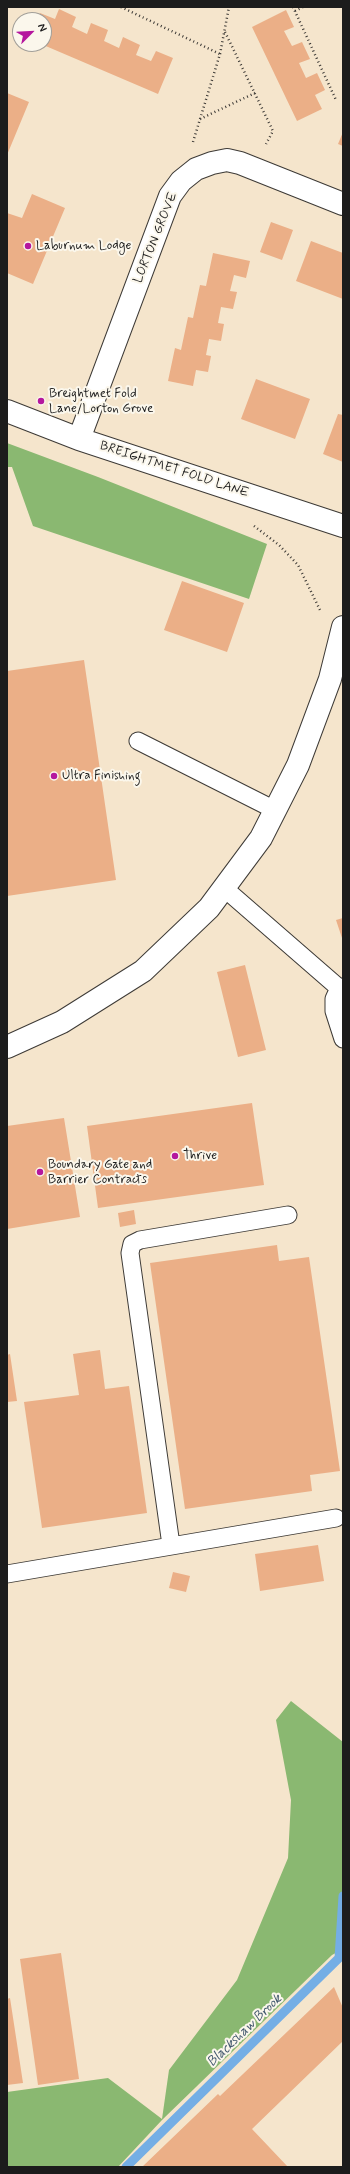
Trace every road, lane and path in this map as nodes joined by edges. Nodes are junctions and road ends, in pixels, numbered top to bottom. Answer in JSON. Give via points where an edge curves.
{"nodes":[{"id":1,"x":122,"y":7,"type":"edge"},
{"id":2,"x":229,"y":7,"type":"edge"},
{"id":3,"x":293,"y":7,"type":"edge"},
{"id":4,"x":303,"y":7,"type":"edge"},
{"id":5,"x":295,"y":11,"type":"junction"},
{"id":6,"x":225,"y":31,"type":"junction"},
{"id":7,"x":220,"y":54,"type":"junction"},
{"id":8,"x":255,"y":93,"type":"junction"},
{"id":9,"x":336,"y":100,"type":"dead end"},
{"id":10,"x":200,"y":119,"type":"junction"},
{"id":11,"x":252,"y":168,"type":"junction"},
{"id":12,"x":180,"y":181,"type":"junction"},
{"id":13,"x":343,"y":204,"type":"edge"},
{"id":14,"x":7,"y":411,"type":"edge"},
{"id":15,"x":79,"y":439,"type":"junction"},
{"id":16,"x":251,"y":522,"type":"dead end"},
{"id":17,"x":343,"y":526,"type":"edge"},
{"id":18,"x":342,"y":632,"type":"edge"},
{"id":19,"x":138,"y":741,"type":"dead end"},
{"id":20,"x":275,"y":810,"type":"junction"},
{"id":21,"x":224,"y":888,"type":"junction"},
{"id":22,"x":341,"y":987,"type":"edge"},
{"id":23,"x":343,"y":1039,"type":"edge"},
{"id":24,"x":7,"y":1047,"type":"edge"},
{"id":25,"x":288,"y":1215,"type":"dead end"},
{"id":26,"x":336,"y":1518,"type":"dead end"},
{"id":27,"x":171,"y":1545,"type":"junction"},
{"id":28,"x":7,"y":1574,"type":"edge"}],
"edges":[{"from":1,"to":7,"type":"path"},
{"from":2,"to":6,"type":"path"},
{"from":3,"to":5,"type":"path"},
{"from":4,"to":5,"type":"path"},
{"from":5,"to":9,"type":"path"},
{"from":6,"to":7,"type":"path"},
{"from":6,"to":8,"type":"path"},
{"from":7,"to":10,"type":"path"},
{"from":8,"to":10,"type":"path"},
{"from":8,"to":11,"type":"path","via":[[273,131]]},
{"from":10,"to":12,"type":"path"},
{"from":11,"to":12,"type":"street","name":"LORTON GROVE","via":[[227,160],[196,169]]},
{"from":11,"to":13,"type":"street","name":"LORTON GROVE"},
{"from":12,"to":15,"type":"street","name":"LORTON GROVE","via":[[170,196]]},
{"from":14,"to":15,"type":"street","name":"BREIGHTMET FOLD LANE"},
{"from":15,"to":17,"type":"street","name":"BREIGHTMET FOLD LANE"},
{"from":16,"to":18,"type":"path","via":[[298,565],[318,608]]},
{"from":18,"to":20,"type":"street","via":[[330,679],[300,758]]},
{"from":19,"to":20,"type":"lane"},
{"from":20,"to":21,"type":"street","via":[[261,838]]},
{"from":21,"to":22,"type":"lane"},
{"from":21,"to":24,"type":"street","via":[[209,908],[143,970],[62,1022]]},
{"from":22,"to":23,"type":"lane","via":[[334,999],[334,1011]]},
{"from":25,"to":27,"type":"lane","via":[[140,1240],[132,1244],[130,1253]]},
{"from":26,"to":27,"type":"lane"},
{"from":27,"to":28,"type":"lane"}]}
